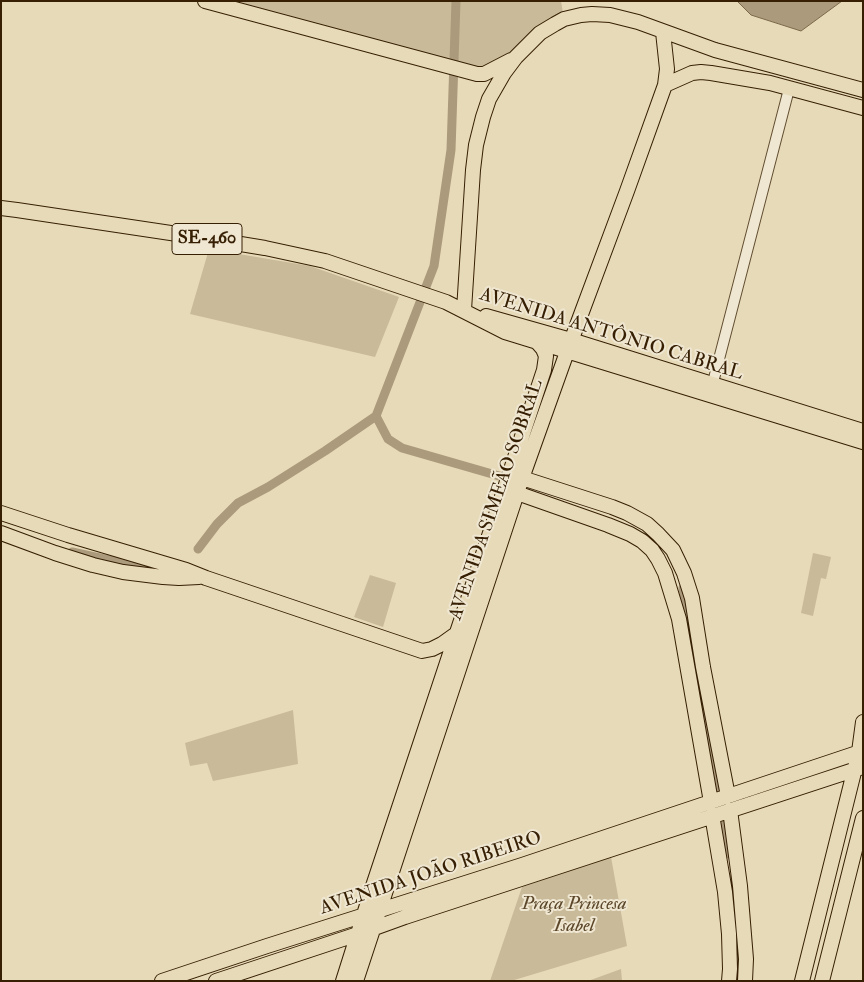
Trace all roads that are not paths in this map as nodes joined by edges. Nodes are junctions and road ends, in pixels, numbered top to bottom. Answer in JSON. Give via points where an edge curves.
{"nodes":[{"id":1,"x":205,"y":1,"type":"edge"},
{"id":2,"x":663,"y":32,"type":"junction"},
{"id":3,"x":516,"y":58,"type":"junction"},
{"id":4,"x":665,"y":84,"type":"junction"},
{"id":5,"x":789,"y":89,"type":"junction"},
{"id":6,"x":863,"y":90,"type":"edge"},
{"id":7,"x":863,"y":108,"type":"edge"},
{"id":8,"x":1,"y":208,"type":"edge"},
{"id":9,"x":464,"y":310,"type":"junction"},
{"id":10,"x":536,"y":341,"type":"junction"},
{"id":11,"x":569,"y":346,"type":"junction"},
{"id":12,"x":711,"y":390,"type":"junction"},
{"id":13,"x":863,"y":431,"type":"edge"},
{"id":14,"x":863,"y":442,"type":"edge"},
{"id":15,"x":514,"y":482,"type":"junction"},
{"id":16,"x":1,"y":513,"type":"edge"},
{"id":17,"x":1,"y":533,"type":"edge"},
{"id":18,"x":186,"y":574,"type":"junction"},
{"id":19,"x":456,"y":634,"type":"junction"},
{"id":20,"x":422,"y":651,"type":"junction"},
{"id":21,"x":445,"y":668,"type":"junction"},
{"id":22,"x":863,"y":722,"type":"edge"},
{"id":23,"x":440,"y":727,"type":"junction"},
{"id":24,"x":861,"y":751,"type":"edge"},
{"id":25,"x":858,"y":768,"type":"edge"},
{"id":26,"x":720,"y":806,"type":"junction"},
{"id":27,"x":863,"y":818,"type":"edge"},
{"id":28,"x":378,"y":911,"type":"junction"},
{"id":29,"x":364,"y":915,"type":"junction"},
{"id":30,"x":373,"y":928,"type":"junction"},
{"id":31,"x":358,"y":934,"type":"junction"},
{"id":32,"x":162,"y":981,"type":"edge"},
{"id":33,"x":216,"y":981,"type":"edge"},
{"id":34,"x":343,"y":981,"type":"edge"},
{"id":35,"x":356,"y":981,"type":"edge"},
{"id":36,"x":729,"y":981,"type":"edge"},
{"id":37,"x":745,"y":981,"type":"edge"},
{"id":38,"x":802,"y":981,"type":"edge"},
{"id":39,"x":822,"y":981,"type":"edge"}],
"edges":[{"from":1,"to":3,"type":"main road","via":[[480,74]]},
{"from":2,"to":3,"type":"main road","via":[[625,18],[592,14],[564,19],[540,33]]},
{"from":2,"to":4,"type":"main road","name":"AVENIDA SIMEÃO SOBRAL","via":[[667,70]]},
{"from":2,"to":6,"type":"main road","via":[[714,50]]},
{"from":3,"to":9,"type":"main road","via":[[489,99],[476,146]]},
{"from":4,"to":5,"type":"main road","via":[[692,72],[701,72]]},
{"from":4,"to":11,"type":"main road","name":"AVENIDA SIMEÃO SOBRAL"},
{"from":5,"to":7,"type":"main road"},
{"from":5,"to":12,"type":"street"},
{"from":8,"to":9,"type":"main road","number":"SE-460","via":[[265,248],[325,262]]},
{"from":9,"to":10,"type":"main road","name":"AVENIDA ANTÔNIO CABRAL","number":"SE-460","via":[[504,332]]},
{"from":9,"to":11,"type":"main road","name":"AVENIDA ANTÔNIO CABRAL"},
{"from":10,"to":11,"type":"main road","name":"AVENIDA ANTÔNIO CABRAL","number":"SE-460"},
{"from":10,"to":15,"type":"main road","name":"AVENIDA SIMEÃO SOBRAL","via":[[543,348],[545,365],[526,425]]},
{"from":11,"to":12,"type":"main road","name":"AVENIDA ANTÔNIO CABRAL"},
{"from":11,"to":15,"type":"main road","name":"AVENIDA SIMEÃO SOBRAL"},
{"from":12,"to":13,"type":"main road","name":"AVENIDA ANTÔNIO CABRAL"},
{"from":12,"to":14,"type":"main road","name":"AVENIDA ANTÔNIO CABRAL"},
{"from":15,"to":19,"type":"main road","name":"AVENIDA SIMEÃO SOBRAL"},
{"from":15,"to":23,"type":"main road","name":"AVENIDA SIMEÃO SOBRAL"},
{"from":15,"to":26,"type":"main road","via":[[630,534],[652,550],[665,573],[679,619]]},
{"from":16,"to":18,"type":"main road"},
{"from":17,"to":18,"type":"main road","via":[[55,553],[123,572],[148,576]]},
{"from":18,"to":20,"type":"main road"},
{"from":19,"to":20,"type":"main road","via":[[442,644]]},
{"from":19,"to":21,"type":"main road","name":"AVENIDA SIMEÃO SOBRAL"},
{"from":20,"to":21,"type":"main road"},
{"from":21,"to":23,"type":"main road","via":[[448,685],[437,723]]},
{"from":21,"to":29,"type":"main road","name":"AVENIDA SIMEÃO SOBRAL"},
{"from":22,"to":24,"type":"main road"},
{"from":23,"to":28,"type":"main road","name":"AVENIDA SIMEÃO SOBRAL"},
{"from":24,"to":25,"type":"main road"},
{"from":24,"to":26,"type":"main road"},
{"from":25,"to":26,"type":"main road"},
{"from":25,"to":38,"type":"main road"},
{"from":26,"to":28,"type":"main road","name":"AVENIDA JOÃO RIBEIRO","via":[[613,834]]},
{"from":26,"to":30,"type":"main road","name":"AVENIDA JOÃO RIBEIRO","via":[[616,848]]},
{"from":26,"to":36,"type":"main road"},
{"from":26,"to":37,"type":"main road","via":[[740,886]]},
{"from":27,"to":39,"type":"main road"},
{"from":28,"to":29,"type":"main road","name":"AVENIDA JOÃO RIBEIRO"},
{"from":28,"to":30,"type":"main road","name":"AVENIDA SIMEÃO SOBRAL"},
{"from":29,"to":31,"type":"main road","name":"AVENIDA SIMEÃO SOBRAL"},
{"from":29,"to":32,"type":"main road","name":"AVENIDA JOÃO RIBEIRO"},
{"from":30,"to":31,"type":"main road","name":"AVENIDA JOÃO RIBEIRO"},
{"from":30,"to":35,"type":"main road","name":"AVENIDA SIMEÃO SOBRAL"},
{"from":31,"to":33,"type":"main road","name":"AVENIDA JOÃO RIBEIRO"},
{"from":31,"to":34,"type":"main road","name":"AVENIDA SIMEÃO SOBRAL"}]}
